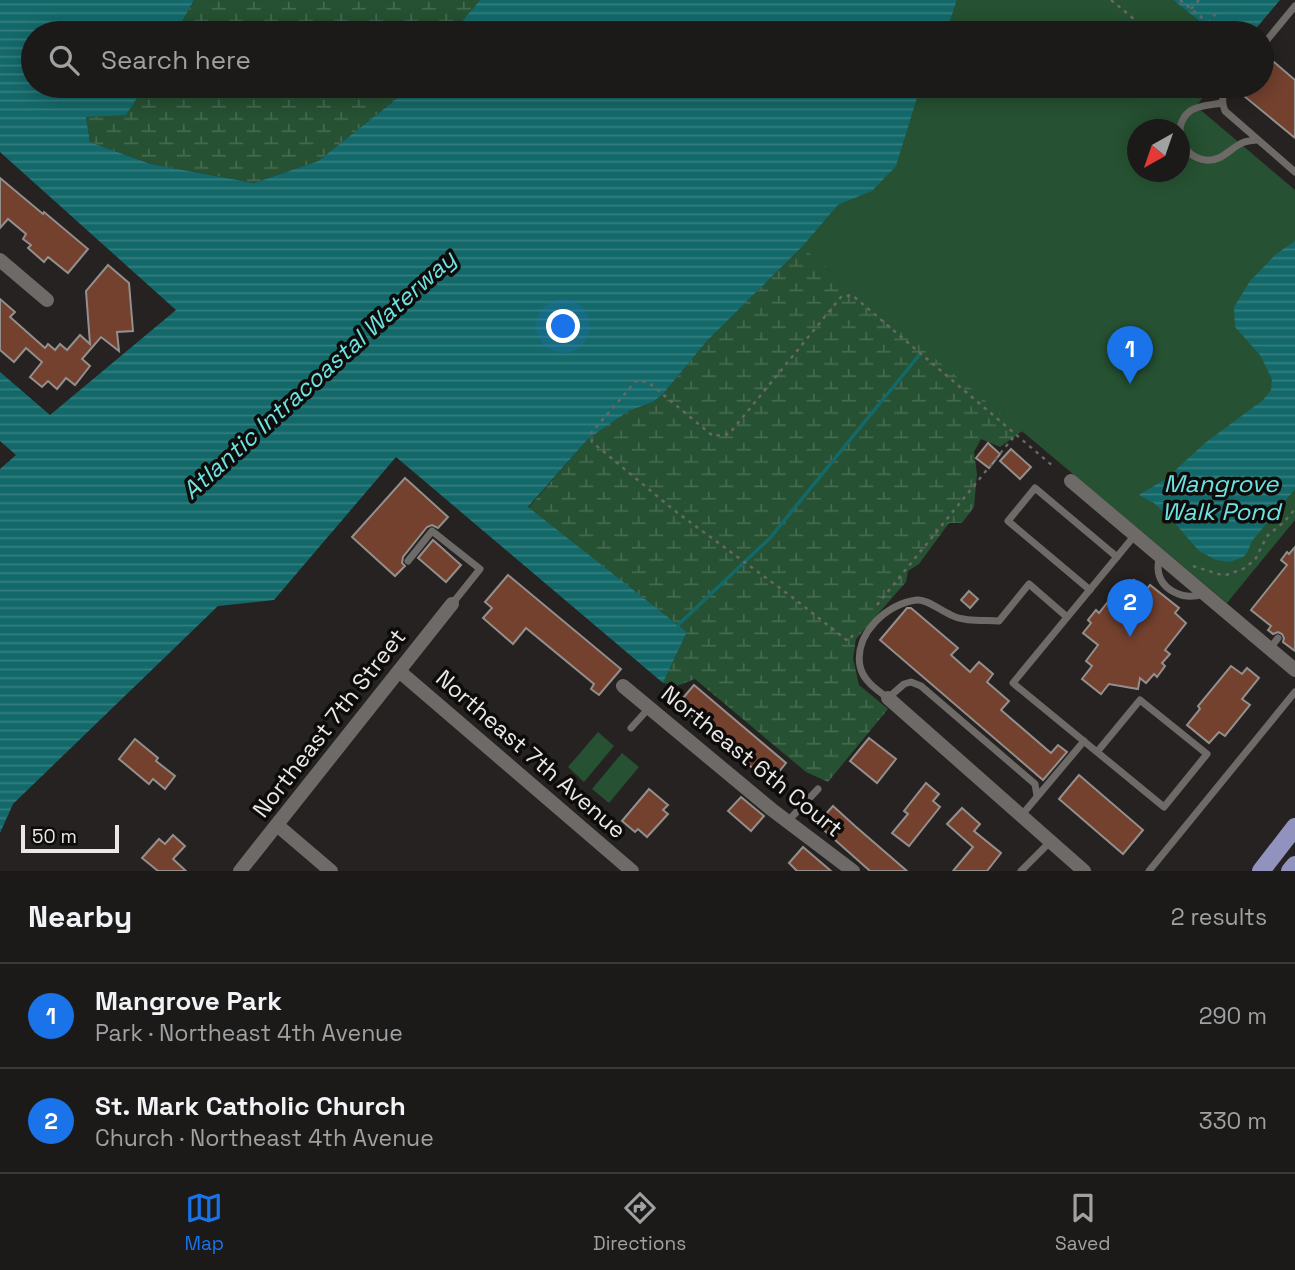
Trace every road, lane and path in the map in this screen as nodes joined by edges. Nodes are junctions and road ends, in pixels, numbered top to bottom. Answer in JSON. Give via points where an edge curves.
{"nodes":[{"id":1,"x":1111,"y":0,"type":"edge"},
{"id":2,"x":1180,"y":0,"type":"edge"},
{"id":3,"x":1199,"y":0,"type":"edge"},
{"id":4,"x":1295,"y":6,"type":"edge"},
{"id":5,"x":1192,"y":9,"type":"junction"},
{"id":6,"x":1216,"y":13,"type":"dead end"},
{"id":7,"x":1136,"y":21,"type":"edge"},
{"id":8,"x":1206,"y":21,"type":"edge"},
{"id":9,"x":1210,"y":21,"type":"edge"},
{"id":10,"x":1274,"y":31,"type":"edge"},
{"id":11,"x":1223,"y":98,"type":"edge"},
{"id":12,"x":1222,"y":103,"type":"junction"},
{"id":13,"x":1256,"y":140,"type":"junction"},
{"id":14,"x":1295,"y":172,"type":"edge"},
{"id":15,"x":0,"y":260,"type":"edge"},
{"id":16,"x":47,"y":300,"type":"dead end"},
{"id":17,"x":1016,"y":434,"type":"junction"},
{"id":18,"x":1054,"y":467,"type":"dead end"},
{"id":19,"x":1071,"y":481,"type":"dead end"},
{"id":20,"x":1295,"y":509,"type":"edge"},
{"id":21,"x":1135,"y":535,"type":"junction"},
{"id":22,"x":1117,"y":557,"type":"junction"},
{"id":23,"x":408,"y":561,"type":"dead end"},
{"id":24,"x":1190,"y":565,"type":"dead end"},
{"id":25,"x":1090,"y":590,"type":"junction"},
{"id":26,"x":452,"y":604,"type":"joint"},
{"id":27,"x":873,"y":610,"type":"dead end"},
{"id":28,"x":1067,"y":617,"type":"junction"},
{"id":29,"x":857,"y":631,"type":"dead end"},
{"id":30,"x":1295,"y":670,"type":"edge"},
{"id":31,"x":399,"y":671,"type":"junction"},
{"id":32,"x":623,"y":686,"type":"dead end"},
{"id":33,"x":1295,"y":692,"type":"edge"},
{"id":34,"x":888,"y":698,"type":"junction"},
{"id":35,"x":649,"y":708,"type":"junction"},
{"id":36,"x":631,"y":728,"type":"dead end"},
{"id":37,"x":1084,"y":741,"type":"junction"},
{"id":38,"x":1097,"y":752,"type":"junction"},
{"id":39,"x":818,"y":789,"type":"dead end"},
{"id":40,"x":1038,"y":796,"type":"junction"},
{"id":41,"x":1021,"y":816,"type":"junction"},
{"id":42,"x":788,"y":821,"type":"junction"},
{"id":43,"x":277,"y":825,"type":"junction"},
{"id":44,"x":1295,"y":828,"type":"edge"},
{"id":45,"x":1050,"y":842,"type":"junction"},
{"id":46,"x":1295,"y":865,"type":"edge"},
{"id":47,"x":240,"y":871,"type":"edge"},
{"id":48,"x":331,"y":871,"type":"edge"},
{"id":49,"x":632,"y":871,"type":"edge"},
{"id":50,"x":853,"y":871,"type":"edge"},
{"id":51,"x":1021,"y":871,"type":"edge"},
{"id":52,"x":1084,"y":871,"type":"edge"},
{"id":53,"x":1149,"y":871,"type":"edge"},
{"id":54,"x":1261,"y":871,"type":"edge"},
{"id":55,"x":1290,"y":871,"type":"edge"}],
"edges":[{"from":1,"to":7,"type":"path"},
{"from":2,"to":5,"type":"path"},
{"from":3,"to":5,"type":"path"},
{"from":4,"to":10,"type":"lane"},
{"from":5,"to":8,"type":"path"},
{"from":6,"to":9,"type":"path"},
{"from":11,"to":12,"type":"lane"},
{"from":12,"to":13,"type":"lane","via":[[1230,118]]},
{"from":12,"to":13,"type":"lane","via":[[1191,110],[1183,119],[1180,130],[1186,150],[1214,160]]},
{"from":13,"to":14,"type":"lane"},
{"from":15,"to":16,"type":"street"},
{"from":17,"to":18,"type":"path"},
{"from":17,"to":27,"type":"path"},
{"from":17,"to":29,"type":"path","via":[[852,295],[841,297],[729,434],[713,436],[648,383],[636,381],[591,433],[592,442],[674,511],[848,641]]},
{"from":19,"to":21,"type":"street"},
{"from":20,"to":24,"type":"path","via":[[1243,569],[1226,575]]},
{"from":21,"to":22,"type":"lane"},
{"from":21,"to":30,"type":"street","via":[[1274,643]]},
{"from":22,"to":25,"type":"lane"},
{"from":22,"to":25,"type":"lane","via":[[1035,488],[1008,521]]},
{"from":23,"to":26,"type":"lane","via":[[432,531],[480,569]]},
{"from":25,"to":28,"type":"lane"},
{"from":26,"to":31,"type":"street","name":"Northeast 7th Street"},
{"from":28,"to":34,"type":"lane","via":[[1029,584],[999,621],[955,618],[920,599],[900,603],[869,629],[860,650],[860,668],[870,684]]},
{"from":28,"to":37,"type":"lane","via":[[1013,683]]},
{"from":31,"to":43,"type":"street","name":"Northeast 7th Street"},
{"from":31,"to":49,"type":"street","name":"Northeast 7th Avenue"},
{"from":32,"to":35,"type":"street","name":"Northeast 6th Court"},
{"from":33,"to":53,"type":"lane"},
{"from":34,"to":40,"type":"lane","via":[[904,684],[921,686],[1035,784]]},
{"from":34,"to":41,"type":"street"},
{"from":35,"to":36,"type":"lane"},
{"from":35,"to":42,"type":"street","name":"Northeast 6th Court"},
{"from":37,"to":38,"type":"lane"},
{"from":37,"to":40,"type":"lane"},
{"from":38,"to":38,"type":"lane","via":[[1164,807],[1207,754],[1140,700]]},
{"from":39,"to":42,"type":"lane"},
{"from":40,"to":41,"type":"lane"},
{"from":41,"to":45,"type":"street"},
{"from":42,"to":50,"type":"street","name":"Northeast 6th Court"},
{"from":43,"to":47,"type":"street","name":"Northeast 7th Street"},
{"from":43,"to":48,"type":"street"},
{"from":44,"to":54,"type":"main road"},
{"from":45,"to":51,"type":"lane"},
{"from":45,"to":52,"type":"street"},
{"from":46,"to":55,"type":"main road"}]}
